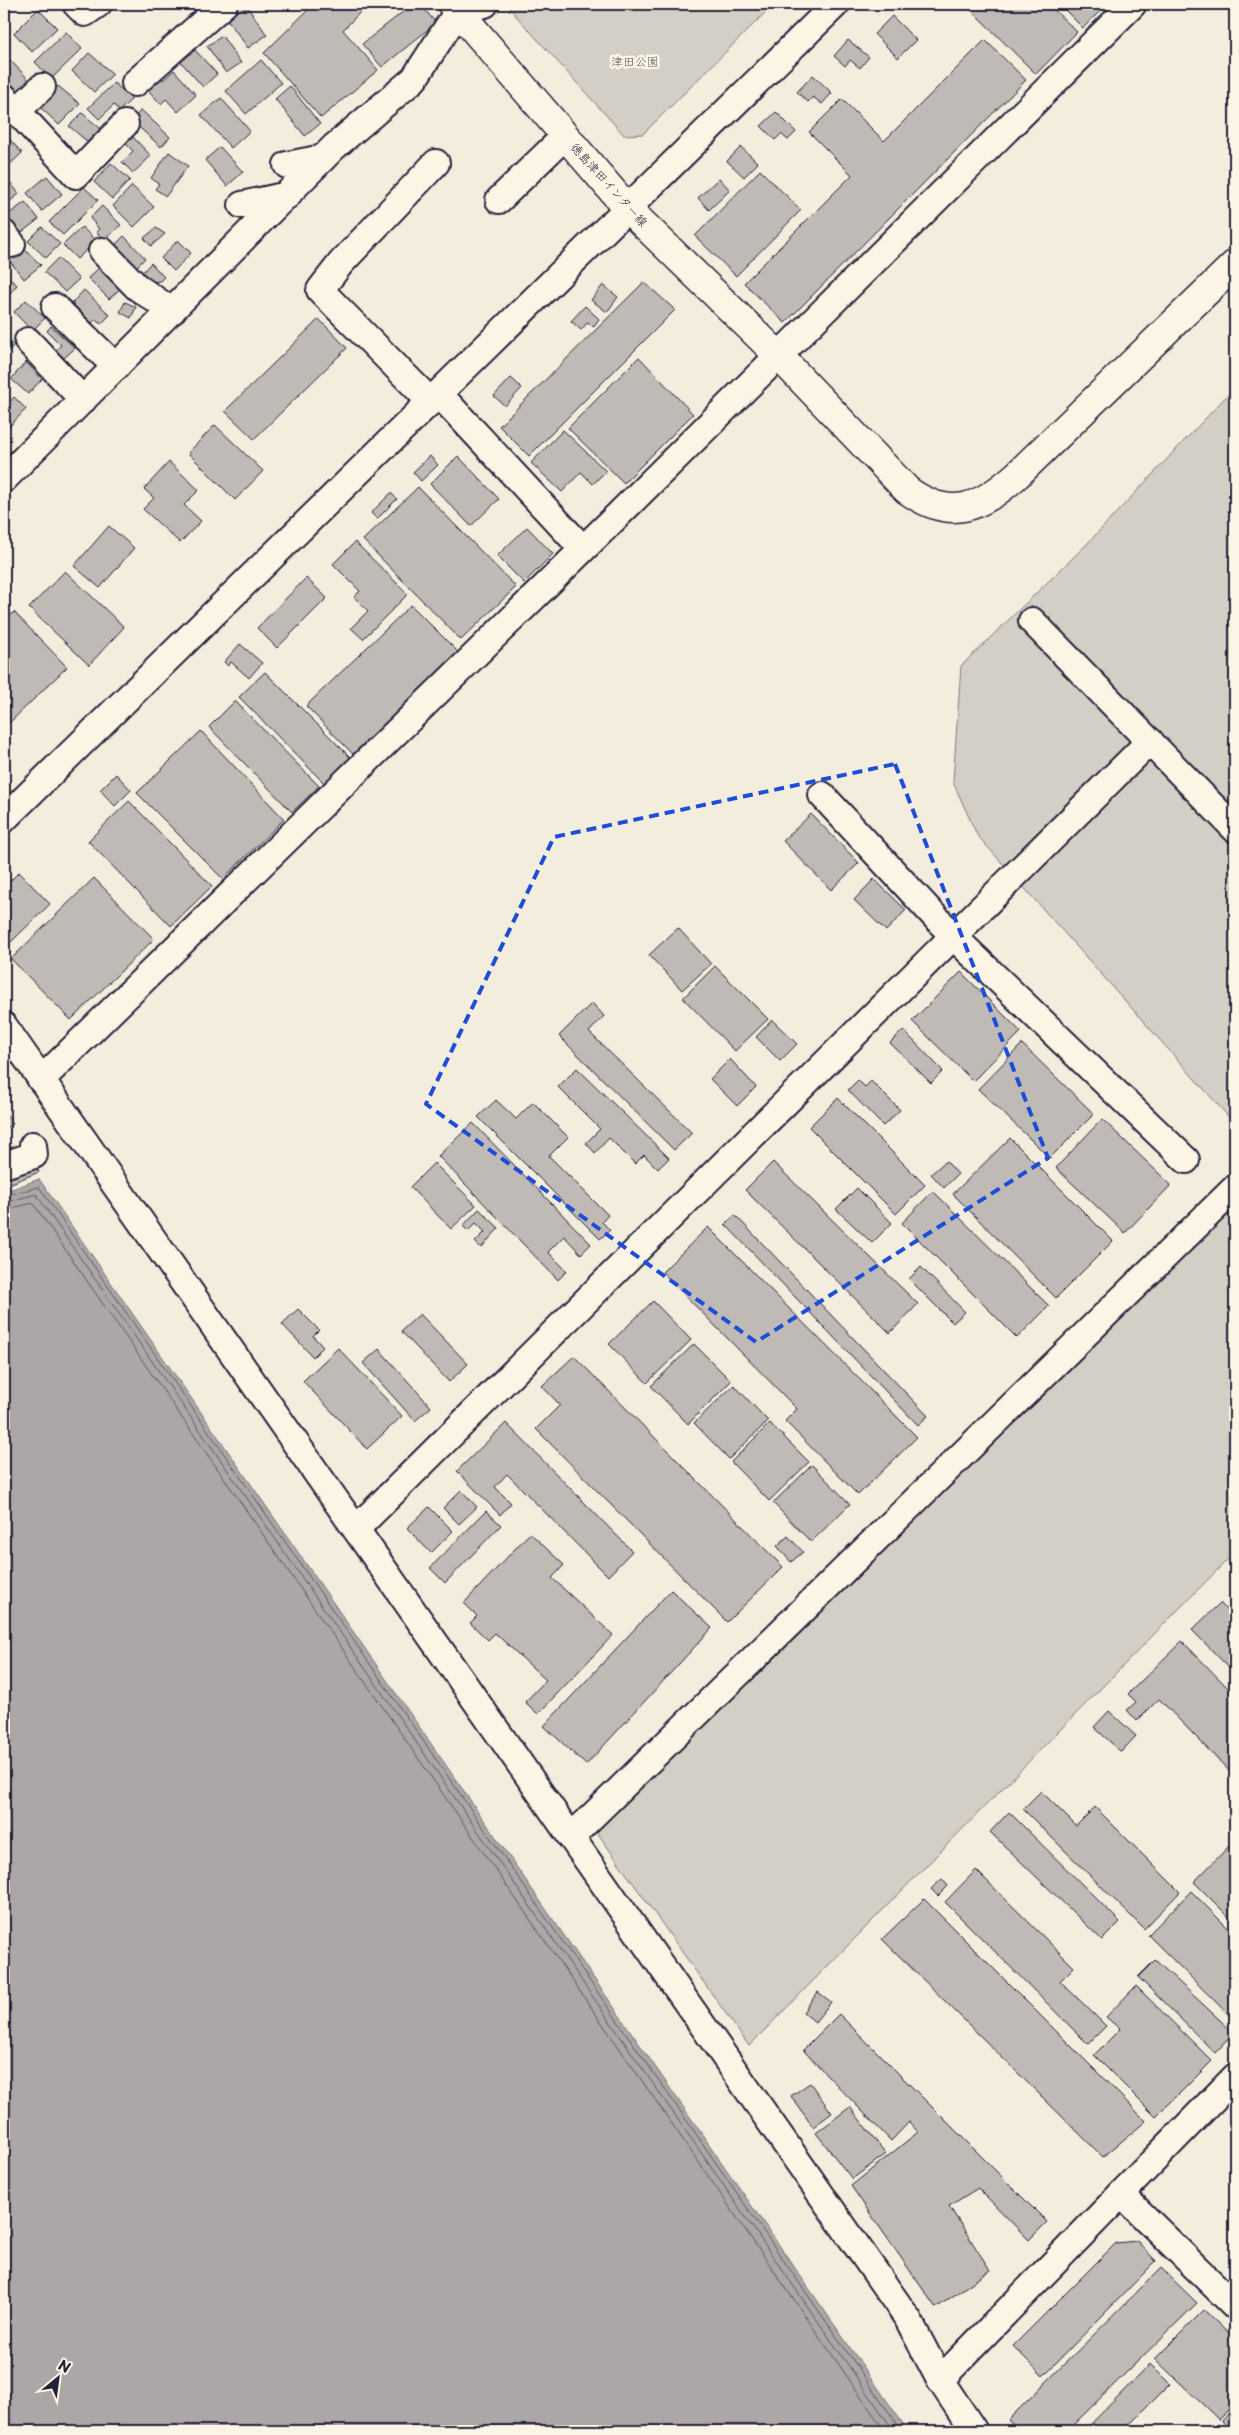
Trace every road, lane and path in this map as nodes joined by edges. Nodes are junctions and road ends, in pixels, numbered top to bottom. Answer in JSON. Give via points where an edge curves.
{"nodes":[{"id":1,"x":76,"y":4,"type":"edge"},
{"id":2,"x":98,"y":4,"type":"edge"},
{"id":3,"x":224,"y":4,"type":"edge"},
{"id":4,"x":486,"y":4,"type":"edge"},
{"id":5,"x":836,"y":4,"type":"edge"},
{"id":6,"x":1125,"y":6,"type":"edge"},
{"id":7,"x":455,"y":8,"type":"edge"},
{"id":8,"x":134,"y":83,"type":"dead end"},
{"id":9,"x":42,"y":87,"type":"dead end"},
{"id":10,"x":10,"y":104,"type":"edge"},
{"id":11,"x":125,"y":124,"type":"dead end"},
{"id":12,"x":565,"y":136,"type":"junction"},
{"id":13,"x":323,"y":158,"type":"junction"},
{"id":14,"x":436,"y":163,"type":"dead end"},
{"id":15,"x":287,"y":165,"type":"dead end"},
{"id":16,"x":288,"y":195,"type":"junction"},
{"id":17,"x":499,"y":200,"type":"dead end"},
{"id":18,"x":242,"y":205,"type":"dead end"},
{"id":19,"x":628,"y":210,"type":"junction"},
{"id":20,"x":102,"y":251,"type":"dead end"},
{"id":21,"x":1235,"y":264,"type":"edge"},
{"id":22,"x":55,"y":307,"type":"dead end"},
{"id":23,"x":172,"y":310,"type":"junction"},
{"id":24,"x":28,"y":341,"type":"dead end"},
{"id":25,"x":778,"y":355,"type":"junction"},
{"id":26,"x":116,"y":367,"type":"junction"},
{"id":27,"x":435,"y":398,"type":"junction"},
{"id":28,"x":83,"y":400,"type":"junction"},
{"id":29,"x":9,"y":465,"type":"edge"},
{"id":30,"x":582,"y":548,"type":"junction"},
{"id":31,"x":1032,"y":620,"type":"dead end"},
{"id":32,"x":1150,"y":741,"type":"junction"},
{"id":33,"x":822,"y":795,"type":"dead end"},
{"id":34,"x":4,"y":819,"type":"edge"},
{"id":35,"x":1235,"y":829,"type":"edge"},
{"id":36,"x":954,"y":937,"type":"junction"},
{"id":37,"x":4,"y":1026,"type":"edge"},
{"id":38,"x":41,"y":1080,"type":"junction"},
{"id":39,"x":34,"y":1145,"type":"dead end"},
{"id":40,"x":1186,"y":1160,"type":"dead end"},
{"id":41,"x":4,"y":1165,"type":"edge"},
{"id":42,"x":1232,"y":1197,"type":"edge"},
{"id":43,"x":356,"y":1530,"type":"junction"},
{"id":44,"x":571,"y":1837,"type":"junction"},
{"id":45,"x":1235,"y":2077,"type":"edge"},
{"id":46,"x":1121,"y":2194,"type":"junction"},
{"id":47,"x":1235,"y":2306,"type":"edge"},
{"id":48,"x":940,"y":2380,"type":"junction"},
{"id":49,"x":974,"y":2431,"type":"edge"}],
"edges":[{"from":1,"to":2,"type":"street","via":[[85,13]]},
{"from":3,"to":8,"type":"street"},
{"from":4,"to":7,"type":"street"},
{"from":5,"to":19,"type":"street"},
{"from":6,"to":25,"type":"street"},
{"from":7,"to":12,"type":"main road","name":"徳島津田インター線"},
{"from":7,"to":13,"type":"street","via":[[414,79]]},
{"from":9,"to":10,"type":"street"},
{"from":10,"to":11,"type":"street","via":[[76,175]]},
{"from":12,"to":17,"type":"street"},
{"from":12,"to":19,"type":"main road","name":"徳島津田インター線"},
{"from":13,"to":15,"type":"street"},
{"from":13,"to":16,"type":"street"},
{"from":14,"to":27,"type":"street","via":[[341,263],[320,290]]},
{"from":16,"to":18,"type":"street"},
{"from":16,"to":23,"type":"street"},
{"from":19,"to":25,"type":"main road","name":"徳島津田インター線"},
{"from":19,"to":27,"type":"street"},
{"from":20,"to":23,"type":"street","via":[[137,287]]},
{"from":21,"to":25,"type":"main road","name":"徳島津田インター線","via":[[996,494],[972,505],[948,510],[925,503],[907,490]]},
{"from":22,"to":26,"type":"street"},
{"from":23,"to":26,"type":"street"},
{"from":24,"to":28,"type":"street"},
{"from":25,"to":30,"type":"street"},
{"from":26,"to":28,"type":"street"},
{"from":27,"to":30,"type":"street"},
{"from":27,"to":34,"type":"street"},
{"from":28,"to":29,"type":"street"},
{"from":30,"to":38,"type":"street"},
{"from":31,"to":32,"type":"street"},
{"from":32,"to":35,"type":"street"},
{"from":32,"to":36,"type":"street"},
{"from":33,"to":36,"type":"street"},
{"from":36,"to":40,"type":"street"},
{"from":36,"to":43,"type":"street"},
{"from":37,"to":38,"type":"street"},
{"from":38,"to":43,"type":"street"},
{"from":39,"to":41,"type":"street","via":[[34,1155]]},
{"from":42,"to":44,"type":"street"},
{"from":43,"to":44,"type":"street"},
{"from":44,"to":48,"type":"street","via":[[908,2319]]},
{"from":45,"to":46,"type":"street"},
{"from":46,"to":47,"type":"street"},
{"from":46,"to":48,"type":"street"},
{"from":48,"to":49,"type":"street"}]}
